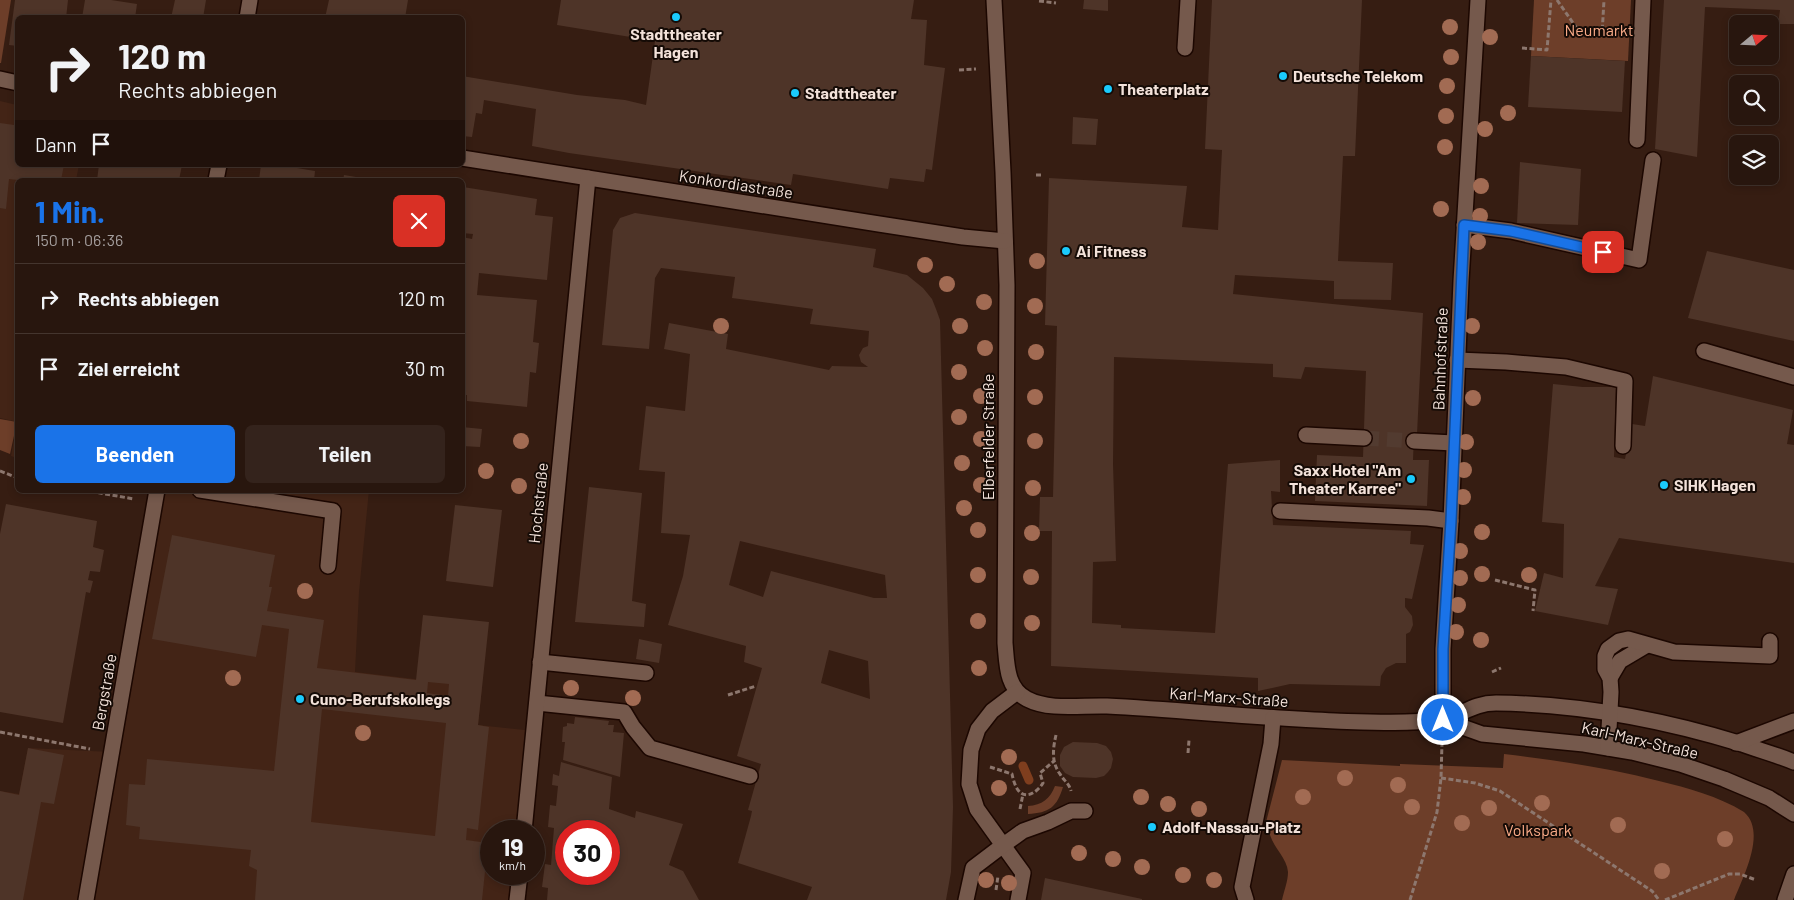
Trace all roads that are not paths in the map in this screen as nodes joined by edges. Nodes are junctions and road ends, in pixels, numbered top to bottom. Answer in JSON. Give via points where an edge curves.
{"nodes":[{"id":1,"x":250,"y":0,"type":"edge"},
{"id":2,"x":994,"y":0,"type":"edge"},
{"id":3,"x":1188,"y":0,"type":"edge"},
{"id":4,"x":1478,"y":0,"type":"edge"},
{"id":5,"x":1643,"y":0,"type":"edge"},
{"id":6,"x":248,"y":15,"type":"edge"},
{"id":7,"x":1185,"y":48,"type":"dead end"},
{"id":8,"x":0,"y":79,"type":"edge"},
{"id":9,"x":15,"y":82,"type":"edge"},
{"id":10,"x":1637,"y":140,"type":"dead end"},
{"id":11,"x":465,"y":158,"type":"edge"},
{"id":12,"x":1653,"y":160,"type":"dead end"},
{"id":13,"x":588,"y":178,"type":"junction"},
{"id":14,"x":1464,"y":225,"type":"junction"},
{"id":15,"x":1005,"y":241,"type":"junction"},
{"id":16,"x":1704,"y":351,"type":"dead end"},
{"id":17,"x":1457,"y":360,"type":"junction"},
{"id":18,"x":1794,"y":377,"type":"edge"},
{"id":19,"x":1306,"y":435,"type":"dead end"},
{"id":20,"x":1364,"y":438,"type":"tunnel mouth"},
{"id":21,"x":1414,"y":441,"type":"tunnel mouth"},
{"id":22,"x":1454,"y":443,"type":"junction"},
{"id":23,"x":1623,"y":446,"type":"dead end"},
{"id":24,"x":219,"y":493,"type":"edge"},
{"id":25,"x":155,"y":496,"type":"edge"},
{"id":26,"x":1280,"y":511,"type":"dead end"},
{"id":27,"x":1451,"y":521,"type":"junction"},
{"id":28,"x":328,"y":566,"type":"dead end"},
{"id":29,"x":1770,"y":641,"type":"dead end"},
{"id":30,"x":540,"y":662,"type":"junction"},
{"id":31,"x":646,"y":673,"type":"dead end"},
{"id":32,"x":1016,"y":692,"type":"junction"},
{"id":33,"x":536,"y":703,"type":"junction"},
{"id":34,"x":1609,"y":714,"type":"junction"},
{"id":35,"x":1273,"y":718,"type":"junction"},
{"id":36,"x":1443,"y":720,"type":"junction"},
{"id":37,"x":1794,"y":721,"type":"edge"},
{"id":38,"x":1736,"y":742,"type":"junction"},
{"id":39,"x":1608,"y":748,"type":"junction"},
{"id":40,"x":1794,"y":762,"type":"edge"},
{"id":41,"x":750,"y":776,"type":"dead end"},
{"id":42,"x":1078,"y":811,"type":"road end"},
{"id":43,"x":1794,"y":814,"type":"edge"},
{"id":44,"x":525,"y":820,"type":"edge"},
{"id":45,"x":1002,"y":846,"type":"junction"},
{"id":46,"x":1794,"y":874,"type":"edge"},
{"id":47,"x":519,"y":885,"type":"edge"},
{"id":48,"x":86,"y":900,"type":"edge"},
{"id":49,"x":517,"y":900,"type":"edge"},
{"id":50,"x":966,"y":900,"type":"edge"},
{"id":51,"x":1018,"y":900,"type":"edge"},
{"id":52,"x":1246,"y":900,"type":"edge"},
{"id":53,"x":1785,"y":900,"type":"edge"}],
"edges":[{"from":1,"to":6,"type":"street"},
{"from":2,"to":15,"type":"street","name":"Elberfelder Straße"},
{"from":3,"to":7,"type":"street"},
{"from":4,"to":14,"type":"street","name":"Bahnhofstraße"},
{"from":5,"to":10,"type":"street"},
{"from":8,"to":9,"type":"street"},
{"from":11,"to":13,"type":"street","name":"Konkordiastraße"},
{"from":12,"to":14,"type":"street","via":[[1640,260],[1511,231]]},
{"from":13,"to":15,"type":"street","name":"Konkordiastraße"},
{"from":13,"to":30,"type":"street","name":"Hochstraße"},
{"from":14,"to":17,"type":"street","name":"Bahnhofstraße"},
{"from":15,"to":32,"type":"street","name":"Elberfelder Straße","via":[[1005,643],[1008,676]]},
{"from":16,"to":18,"type":"street"},
{"from":17,"to":22,"type":"street","name":"Bahnhofstraße"},
{"from":17,"to":23,"type":"street","via":[[1566,367],[1626,382]]},
{"from":19,"to":20,"type":"street"},
{"from":21,"to":22,"type":"street"},
{"from":22,"to":27,"type":"street","name":"Bahnhofstraße"},
{"from":24,"to":28,"type":"street","via":[[333,511]]},
{"from":25,"to":48,"type":"street","name":"Bergstraße"},
{"from":26,"to":27,"type":"street"},
{"from":27,"to":36,"type":"street","name":"Bahnhofstraße","via":[[1443,649]]},
{"from":29,"to":34,"type":"street","via":[[1770,656],[1674,652],[1628,639],[1619,641],[1608,649],[1605,656],[1605,669],[1610,678]]},
{"from":30,"to":31,"type":"street"},
{"from":30,"to":33,"type":"street","name":"Hochstraße"},
{"from":32,"to":35,"type":"street","name":"Karl-Marx-Straße","via":[[1042,704]]},
{"from":32,"to":45,"type":"street","via":[[992,711],[978,730],[971,750],[969,784],[977,808]]},
{"from":33,"to":41,"type":"street","via":[[624,712],[650,748]]},
{"from":33,"to":44,"type":"street","name":"Hochstraße"},
{"from":34,"to":36,"type":"street","name":"Karl-Marx-Straße","via":[[1489,703]]},
{"from":34,"to":38,"type":"street","name":"Karl-Marx-Straße"},
{"from":34,"to":39,"type":"street"},
{"from":35,"to":36,"type":"street","name":"Karl-Marx-Straße","via":[[1368,722]]},
{"from":35,"to":52,"type":"street","via":[[1271,744],[1242,887]]},
{"from":36,"to":39,"type":"street","name":"Karl-Marx-Straße","via":[[1482,734]]},
{"from":37,"to":38,"type":"street"},
{"from":38,"to":40,"type":"street","name":"Karl-Marx-Straße"},
{"from":39,"to":43,"type":"street","name":"Karl-Marx-Straße","via":[[1680,764],[1724,779],[1770,798]]},
{"from":42,"to":45,"type":"street","via":[[1023,831]]},
{"from":45,"to":50,"type":"street","via":[[973,868]]},
{"from":45,"to":51,"type":"street","via":[[1023,873]]},
{"from":46,"to":53,"type":"street"},
{"from":47,"to":49,"type":"street"}]}
